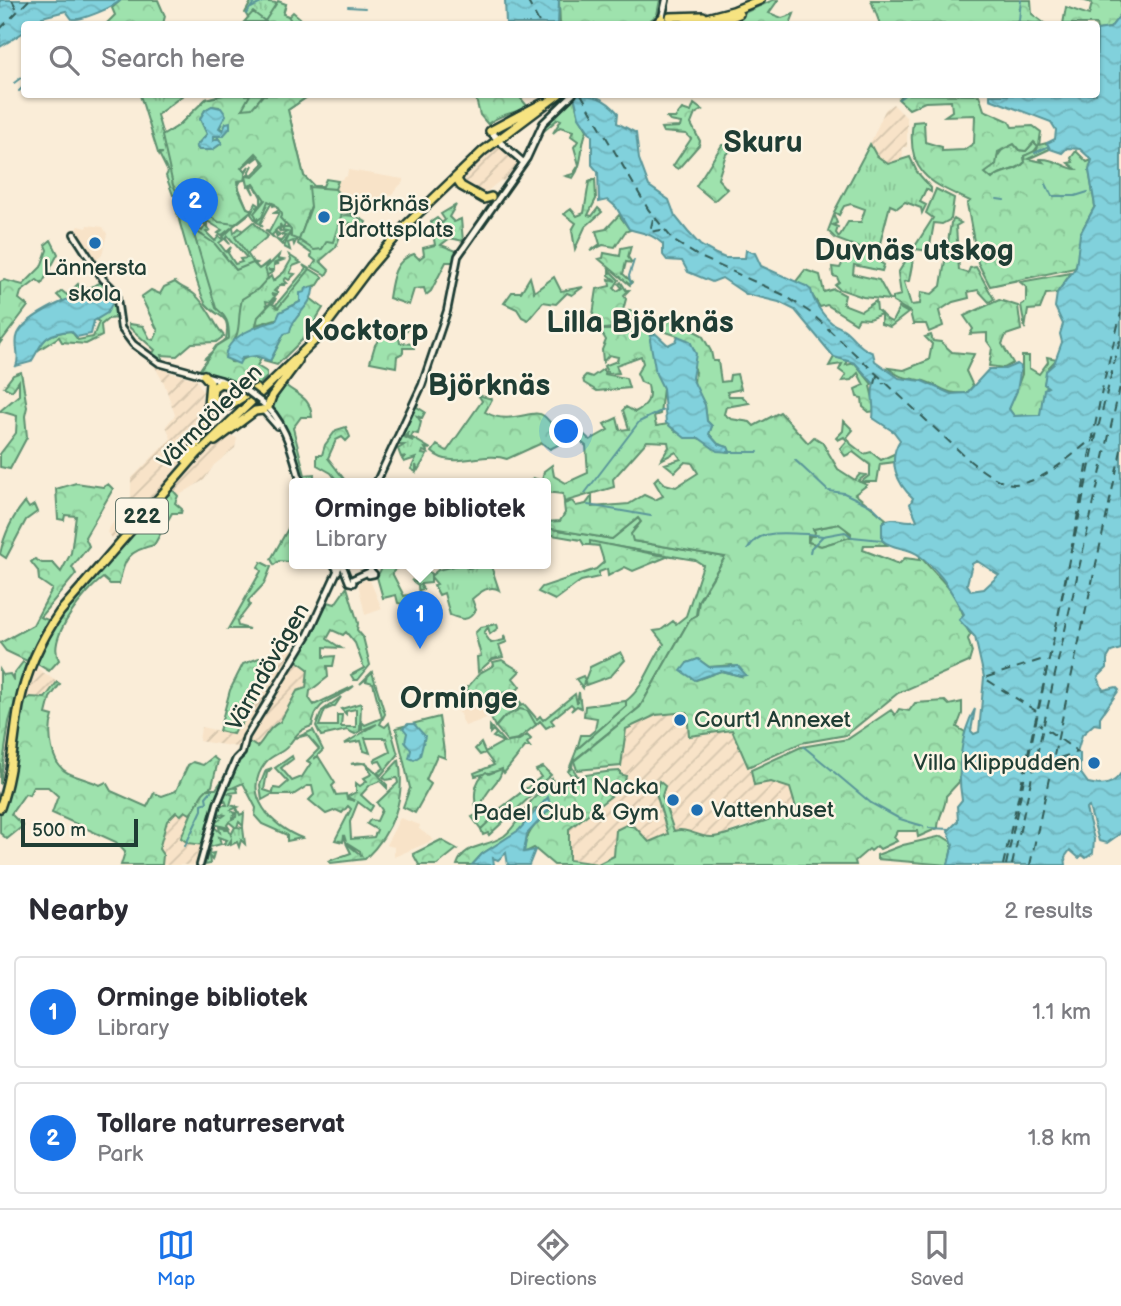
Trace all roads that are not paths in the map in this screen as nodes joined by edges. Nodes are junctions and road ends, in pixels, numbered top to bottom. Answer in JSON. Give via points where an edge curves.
{"nodes":[{"id":1,"x":667,"y":0,"type":"edge"},
{"id":2,"x":760,"y":0,"type":"edge"},
{"id":3,"x":767,"y":0,"type":"edge"},
{"id":4,"x":745,"y":9,"type":"junction"},
{"id":5,"x":714,"y":20,"type":"edge"},
{"id":6,"x":664,"y":21,"type":"edge"},
{"id":7,"x":552,"y":98,"type":"edge"},
{"id":8,"x":569,"y":98,"type":"edge"},
{"id":9,"x":539,"y":109,"type":"junction"},
{"id":10,"x":492,"y":132,"type":"dead end"},
{"id":11,"x":501,"y":141,"type":"dead end"},
{"id":12,"x":475,"y":158,"type":"junction"},
{"id":13,"x":525,"y":162,"type":"junction"},
{"id":14,"x":494,"y":197,"type":"junction"},
{"id":15,"x":74,"y":234,"type":"dead end"},
{"id":16,"x":315,"y":340,"type":"junction"},
{"id":17,"x":171,"y":368,"type":"junction"},
{"id":18,"x":204,"y":375,"type":"junction"},
{"id":19,"x":215,"y":377,"type":"junction"},
{"id":20,"x":267,"y":380,"type":"junction"},
{"id":21,"x":230,"y":384,"type":"junction"},
{"id":22,"x":242,"y":389,"type":"junction"},
{"id":23,"x":210,"y":390,"type":"junction"},
{"id":24,"x":266,"y":409,"type":"junction"},
{"id":25,"x":185,"y":464,"type":"junction"},
{"id":26,"x":298,"y":478,"type":"edge"},
{"id":27,"x":378,"y":478,"type":"edge"},
{"id":28,"x":339,"y":569,"type":"edge"},
{"id":29,"x":343,"y":569,"type":"edge"},
{"id":30,"x":369,"y":569,"type":"edge"},
{"id":31,"x":0,"y":798,"type":"edge"},
{"id":32,"x":0,"y":808,"type":"edge"},
{"id":33,"x":200,"y":865,"type":"edge"}],
"edges":[{"from":1,"to":6,"type":"main road"},
{"from":2,"to":4,"type":"highway"},
{"from":3,"to":4,"type":"highway"},
{"from":4,"to":5,"type":"highway"},
{"from":4,"to":5,"type":"highway"},
{"from":5,"to":6,"type":"highway"},
{"from":7,"to":9,"type":"highway","number":"222"},
{"from":8,"to":13,"type":"main road","via":[[547,118]]},
{"from":9,"to":10,"type":"highway"},
{"from":9,"to":12,"type":"highway","name":"Värmdöleden","number":"222"},
{"from":9,"to":20,"type":"highway","name":"Värmdöleden","number":"222","via":[[479,150],[416,211],[313,335]]},
{"from":11,"to":13,"type":"main road"},
{"from":12,"to":14,"type":"highway","via":[[459,175],[458,183],[482,199]]},
{"from":12,"to":16,"type":"highway","name":"Värmdöleden","number":"222","via":[[388,245]]},
{"from":13,"to":14,"type":"main road"},
{"from":14,"to":27,"type":"main road","via":[[457,260],[447,311],[422,385]]},
{"from":15,"to":17,"type":"main road","via":[[116,292],[125,335],[150,358]]},
{"from":16,"to":24,"type":"highway"},
{"from":16,"to":25,"type":"highway","name":"Värmdöleden","number":"222"},
{"from":17,"to":18,"type":"main road"},
{"from":17,"to":19,"type":"main road"},
{"from":18,"to":19,"type":"main road"},
{"from":18,"to":23,"type":"highway"},
{"from":19,"to":21,"type":"main road"},
{"from":19,"to":22,"type":"main road"},
{"from":19,"to":23,"type":"highway"},
{"from":20,"to":23,"type":"highway","via":[[226,406],[214,400]]},
{"from":20,"to":25,"type":"highway","name":"Värmdöleden","number":"222"},
{"from":21,"to":22,"type":"main road"},
{"from":21,"to":23,"type":"highway","via":[[220,383]]},
{"from":22,"to":24,"type":"main road","bridge":true},
{"from":23,"to":25,"type":"highway","via":[[206,429]]},
{"from":24,"to":25,"type":"highway","via":[[255,411]]},
{"from":24,"to":26,"type":"main road"},
{"from":25,"to":31,"type":"highway","name":"Värmdöleden","number":"222","via":[[44,629],[20,689]]},
{"from":25,"to":32,"type":"highway","name":"Värmdöleden","number":"222","via":[[72,597],[43,639],[22,693]]},
{"from":28,"to":33,"type":"main road","name":"Värmdövägen","via":[[308,635],[240,752],[217,804]]},
{"from":29,"to":30,"type":"main road","via":[[352,579],[370,573]]}]}
